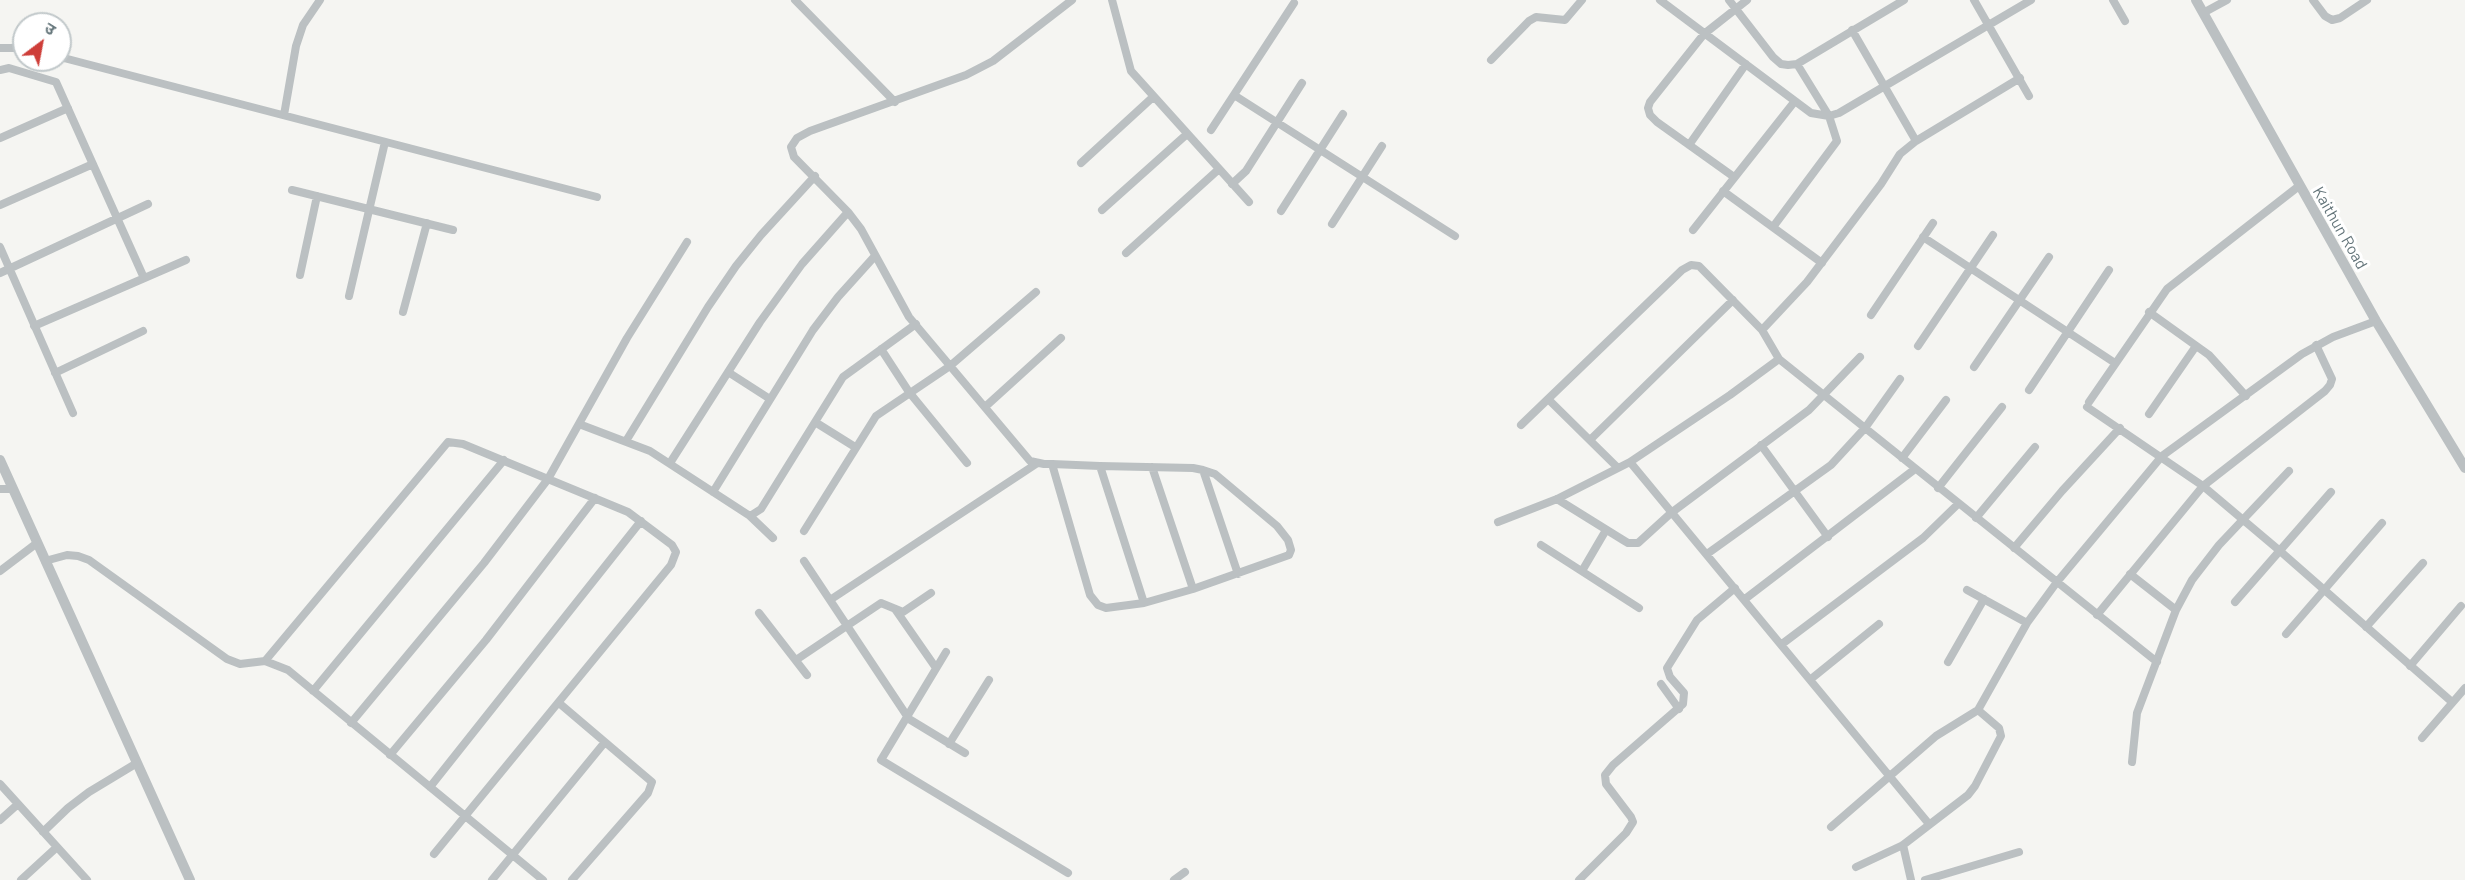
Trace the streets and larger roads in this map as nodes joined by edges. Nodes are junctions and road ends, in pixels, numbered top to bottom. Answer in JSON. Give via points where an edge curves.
{"nodes":[{"id":1,"x":320,"y":0,"type":"edge"},
{"id":2,"x":795,"y":0,"type":"edge"},
{"id":3,"x":1072,"y":0,"type":"edge"},
{"id":4,"x":1112,"y":0,"type":"edge"},
{"id":5,"x":1582,"y":0,"type":"edge"},
{"id":6,"x":1660,"y":0,"type":"edge"},
{"id":7,"x":1729,"y":0,"type":"edge"},
{"id":8,"x":1747,"y":0,"type":"edge"},
{"id":9,"x":1904,"y":0,"type":"edge"},
{"id":10,"x":1974,"y":0,"type":"edge"},
{"id":11,"x":2031,"y":0,"type":"edge"},
{"id":12,"x":2113,"y":0,"type":"edge"},
{"id":13,"x":2196,"y":0,"type":"edge"},
{"id":14,"x":2227,"y":0,"type":"edge"},
{"id":15,"x":2313,"y":0,"type":"edge"},
{"id":16,"x":2367,"y":0,"type":"edge"},
{"id":17,"x":1294,"y":3,"type":"dead end"},
{"id":18,"x":1736,"y":9,"type":"junction"},
{"id":19,"x":2203,"y":12,"type":"junction"},
{"id":20,"x":2126,"y":21,"type":"dead end"},
{"id":21,"x":1989,"y":25,"type":"junction"},
{"id":22,"x":1852,"y":30,"type":"junction"},
{"id":23,"x":1704,"y":34,"type":"junction"},
{"id":24,"x":72,"y":60,"type":"edge"},
{"id":25,"x":1491,"y":60,"type":"dead end"},
{"id":26,"x":1746,"y":64,"type":"junction"},
{"id":27,"x":1797,"y":64,"type":"junction"},
{"id":28,"x":0,"y":70,"type":"edge"},
{"id":29,"x":2020,"y":78,"type":"junction"},
{"id":30,"x":1302,"y":84,"type":"dead end"},
{"id":31,"x":1885,"y":86,"type":"junction"},
{"id":32,"x":1234,"y":95,"type":"junction"},
{"id":33,"x":2029,"y":96,"type":"dead end"},
{"id":34,"x":1153,"y":97,"type":"junction"},
{"id":35,"x":1795,"y":101,"type":"junction"},
{"id":36,"x":895,"y":102,"type":"junction"},
{"id":37,"x":68,"y":108,"type":"junction"},
{"id":38,"x":1343,"y":114,"type":"dead end"},
{"id":39,"x":284,"y":115,"type":"junction"},
{"id":40,"x":1829,"y":117,"type":"junction"},
{"id":41,"x":1277,"y":123,"type":"junction"},
{"id":42,"x":1211,"y":130,"type":"dead end"},
{"id":43,"x":1187,"y":134,"type":"junction"},
{"id":44,"x":0,"y":138,"type":"edge"},
{"id":45,"x":1916,"y":141,"type":"junction"},
{"id":46,"x":385,"y":142,"type":"junction"},
{"id":47,"x":1689,"y":145,"type":"junction"},
{"id":48,"x":1382,"y":146,"type":"dead end"},
{"id":49,"x":1320,"y":150,"type":"junction"},
{"id":50,"x":1081,"y":163,"type":"dead end"},
{"id":51,"x":93,"y":164,"type":"junction"},
{"id":52,"x":1219,"y":169,"type":"junction"},
{"id":53,"x":814,"y":176,"type":"junction"},
{"id":54,"x":1362,"y":177,"type":"junction"},
{"id":55,"x":1734,"y":177,"type":"junction"},
{"id":56,"x":1232,"y":184,"type":"junction"},
{"id":57,"x":2299,"y":186,"type":"junction"},
{"id":58,"x":291,"y":190,"type":"dead end"},
{"id":59,"x":1723,"y":191,"type":"junction"},
{"id":60,"x":316,"y":196,"type":"junction"},
{"id":61,"x":597,"y":197,"type":"dead end"},
{"id":62,"x":1249,"y":202,"type":"dead end"},
{"id":63,"x":148,"y":204,"type":"dead end"},
{"id":64,"x":0,"y":205,"type":"edge"},
{"id":65,"x":370,"y":208,"type":"junction"},
{"id":66,"x":1102,"y":210,"type":"dead end"},
{"id":67,"x":1281,"y":211,"type":"dead end"},
{"id":68,"x":848,"y":212,"type":"junction"},
{"id":69,"x":119,"y":219,"type":"junction"},
{"id":70,"x":427,"y":223,"type":"junction"},
{"id":71,"x":1933,"y":223,"type":"dead end"},
{"id":72,"x":1332,"y":224,"type":"dead end"},
{"id":73,"x":1773,"y":227,"type":"junction"},
{"id":74,"x":453,"y":230,"type":"dead end"},
{"id":75,"x":1693,"y":230,"type":"dead end"},
{"id":76,"x":1993,"y":235,"type":"dead end"},
{"id":77,"x":1455,"y":236,"type":"dead end"},
{"id":78,"x":1923,"y":237,"type":"junction"},
{"id":79,"x":687,"y":242,"type":"dead end"},
{"id":80,"x":0,"y":247,"type":"edge"},
{"id":81,"x":1126,"y":253,"type":"dead end"},
{"id":82,"x":874,"y":256,"type":"junction"},
{"id":83,"x":2049,"y":257,"type":"dead end"},
{"id":84,"x":186,"y":260,"type":"dead end"},
{"id":85,"x":1822,"y":263,"type":"junction"},
{"id":86,"x":1971,"y":268,"type":"junction"},
{"id":87,"x":9,"y":269,"type":"junction"},
{"id":88,"x":2109,"y":270,"type":"dead end"},
{"id":89,"x":0,"y":273,"type":"edge"},
{"id":90,"x":300,"y":274,"type":"dead end"},
{"id":91,"x":144,"y":278,"type":"junction"},
{"id":92,"x":1036,"y":292,"type":"dead end"},
{"id":93,"x":350,"y":296,"type":"dead end"},
{"id":94,"x":1733,"y":300,"type":"junction"},
{"id":95,"x":2020,"y":301,"type":"junction"},
{"id":96,"x":403,"y":312,"type":"dead end"},
{"id":97,"x":2149,"y":312,"type":"junction"},
{"id":98,"x":1871,"y":315,"type":"dead end"},
{"id":99,"x":2376,"y":321,"type":"junction"},
{"id":100,"x":916,"y":324,"type":"junction"},
{"id":101,"x":34,"y":326,"type":"junction"},
{"id":102,"x":1762,"y":330,"type":"junction"},
{"id":103,"x":143,"y":332,"type":"dead end"},
{"id":104,"x":2068,"y":333,"type":"junction"},
{"id":105,"x":1061,"y":338,"type":"dead end"},
{"id":106,"x":2316,"y":345,"type":"junction"},
{"id":107,"x":1918,"y":346,"type":"dead end"},
{"id":108,"x":2196,"y":346,"type":"junction"},
{"id":109,"x":881,"y":349,"type":"junction"},
{"id":110,"x":1860,"y":357,"type":"dead end"},
{"id":111,"x":1779,"y":359,"type":"junction"},
{"id":112,"x":2115,"y":363,"type":"junction"},
{"id":113,"x":950,"y":366,"type":"junction"},
{"id":114,"x":1974,"y":367,"type":"dead end"},
{"id":115,"x":728,"y":372,"type":"junction"},
{"id":116,"x":55,"y":373,"type":"junction"},
{"id":117,"x":1900,"y":379,"type":"dead end"},
{"id":118,"x":2030,"y":390,"type":"dead end"},
{"id":119,"x":909,"y":392,"type":"junction"},
{"id":120,"x":1825,"y":395,"type":"junction"},
{"id":121,"x":2246,"y":396,"type":"junction"},
{"id":122,"x":770,"y":399,"type":"junction"},
{"id":123,"x":1548,"y":399,"type":"junction"},
{"id":124,"x":1946,"y":400,"type":"dead end"},
{"id":125,"x":985,"y":407,"type":"junction"},
{"id":126,"x":2002,"y":407,"type":"dead end"},
{"id":127,"x":73,"y":413,"type":"dead end"},
{"id":128,"x":2149,"y":414,"type":"dead end"},
{"id":129,"x":815,"y":422,"type":"junction"},
{"id":130,"x":579,"y":424,"type":"junction"},
{"id":131,"x":1521,"y":425,"type":"dead end"},
{"id":132,"x":1865,"y":428,"type":"junction"},
{"id":133,"x":2120,"y":428,"type":"junction"},
{"id":134,"x":1591,"y":439,"type":"junction"},
{"id":135,"x":626,"y":441,"type":"junction"},
{"id":136,"x":1761,"y":445,"type":"junction"},
{"id":137,"x":855,"y":447,"type":"junction"},
{"id":138,"x":2035,"y":447,"type":"dead end"},
{"id":139,"x":2463,"y":455,"type":"edge"},
{"id":140,"x":2162,"y":456,"type":"junction"},
{"id":141,"x":1902,"y":458,"type":"junction"},
{"id":142,"x":0,"y":460,"type":"edge"},
{"id":143,"x":504,"y":460,"type":"junction"},
{"id":144,"x":1630,"y":462,"type":"junction"},
{"id":145,"x":670,"y":463,"type":"junction"},
{"id":146,"x":967,"y":463,"type":"dead end"},
{"id":147,"x":1036,"y":464,"type":"junction"},
{"id":148,"x":1052,"y":464,"type":"junction"},
{"id":149,"x":1100,"y":466,"type":"junction"},
{"id":150,"x":1152,"y":467,"type":"junction"},
{"id":151,"x":1618,"y":468,"type":"junction"},
{"id":152,"x":2465,"y":468,"type":"edge"},
{"id":153,"x":1915,"y":469,"type":"junction"},
{"id":154,"x":1203,"y":470,"type":"junction"},
{"id":155,"x":2289,"y":471,"type":"dead end"},
{"id":156,"x":548,"y":479,"type":"junction"},
{"id":157,"x":2203,"y":486,"type":"junction"},
{"id":158,"x":1938,"y":488,"type":"junction"},
{"id":159,"x":0,"y":489,"type":"edge"},
{"id":160,"x":13,"y":489,"type":"junction"},
{"id":161,"x":713,"y":492,"type":"junction"},
{"id":162,"x":1795,"y":492,"type":"junction"},
{"id":163,"x":2331,"y":492,"type":"dead end"},
{"id":164,"x":596,"y":498,"type":"junction"},
{"id":165,"x":1557,"y":499,"type":"junction"},
{"id":166,"x":1958,"y":504,"type":"junction"},
{"id":167,"x":1671,"y":513,"type":"junction"},
{"id":168,"x":750,"y":516,"type":"junction"},
{"id":169,"x":1976,"y":518,"type":"junction"},
{"id":170,"x":2243,"y":519,"type":"junction"},
{"id":171,"x":641,"y":521,"type":"junction"},
{"id":172,"x":1498,"y":522,"type":"dead end"},
{"id":173,"x":2382,"y":523,"type":"dead end"},
{"id":174,"x":1606,"y":530,"type":"junction"},
{"id":175,"x":804,"y":531,"type":"dead end"},
{"id":176,"x":1828,"y":537,"type":"junction"},
{"id":177,"x":773,"y":538,"type":"dead end"},
{"id":178,"x":37,"y":543,"type":"junction"},
{"id":179,"x":1541,"y":545,"type":"dead end"},
{"id":180,"x":2014,"y":548,"type":"junction"},
{"id":181,"x":2280,"y":550,"type":"junction"},
{"id":182,"x":1707,"y":554,"type":"junction"},
{"id":183,"x":45,"y":561,"type":"junction"},
{"id":184,"x":804,"y":561,"type":"dead end"},
{"id":185,"x":2423,"y":563,"type":"dead end"},
{"id":186,"x":1582,"y":571,"type":"junction"},
{"id":187,"x":0,"y":572,"type":"edge"},
{"id":188,"x":1238,"y":574,"type":"junction"},
{"id":189,"x":2130,"y":574,"type":"junction"},
{"id":190,"x":2057,"y":582,"type":"junction"},
{"id":191,"x":1735,"y":588,"type":"junction"},
{"id":192,"x":1193,"y":589,"type":"junction"},
{"id":193,"x":1967,"y":590,"type":"dead end"},
{"id":194,"x":2324,"y":590,"type":"junction"},
{"id":195,"x":931,"y":593,"type":"dead end"},
{"id":196,"x":1745,"y":599,"type":"junction"},
{"id":197,"x":1984,"y":599,"type":"junction"},
{"id":198,"x":830,"y":600,"type":"junction"},
{"id":199,"x":2235,"y":602,"type":"dead end"},
{"id":200,"x":1144,"y":603,"type":"junction"},
{"id":201,"x":2461,"y":606,"type":"dead end"},
{"id":202,"x":895,"y":608,"type":"junction"},
{"id":203,"x":1640,"y":608,"type":"dead end"},
{"id":204,"x":2176,"y":610,"type":"junction"},
{"id":205,"x":759,"y":613,"type":"dead end"},
{"id":206,"x":2097,"y":615,"type":"junction"},
{"id":207,"x":2027,"y":623,"type":"junction"},
{"id":208,"x":1879,"y":624,"type":"dead end"},
{"id":209,"x":846,"y":626,"type":"junction"},
{"id":210,"x":2366,"y":627,"type":"junction"},
{"id":211,"x":2286,"y":634,"type":"dead end"},
{"id":212,"x":1782,"y":644,"type":"junction"},
{"id":213,"x":946,"y":652,"type":"dead end"},
{"id":214,"x":796,"y":660,"type":"junction"},
{"id":215,"x":265,"y":661,"type":"junction"},
{"id":216,"x":1948,"y":662,"type":"dead end"},
{"id":217,"x":2157,"y":662,"type":"junction"},
{"id":218,"x":2410,"y":666,"type":"junction"},
{"id":219,"x":936,"y":668,"type":"junction"},
{"id":220,"x":807,"y":675,"type":"dead end"},
{"id":221,"x":1811,"y":679,"type":"junction"},
{"id":222,"x":989,"y":680,"type":"dead end"},
{"id":223,"x":1661,"y":684,"type":"dead end"},
{"id":224,"x":2465,"y":688,"type":"edge"},
{"id":225,"x":313,"y":691,"type":"junction"},
{"id":226,"x":2452,"y":702,"type":"junction"},
{"id":227,"x":559,"y":703,"type":"junction"},
{"id":228,"x":1679,"y":709,"type":"junction"},
{"id":229,"x":1978,"y":710,"type":"junction"},
{"id":230,"x":908,"y":717,"type":"junction"},
{"id":231,"x":351,"y":723,"type":"junction"},
{"id":232,"x":2422,"y":738,"type":"dead end"},
{"id":233,"x":605,"y":742,"type":"junction"},
{"id":234,"x":950,"y":744,"type":"junction"},
{"id":235,"x":965,"y":753,"type":"dead end"},
{"id":236,"x":390,"y":755,"type":"junction"},
{"id":237,"x":2132,"y":762,"type":"dead end"},
{"id":238,"x":137,"y":763,"type":"junction"},
{"id":239,"x":1890,"y":776,"type":"junction"},
{"id":240,"x":0,"y":784,"type":"edge"},
{"id":241,"x":430,"y":787,"type":"junction"},
{"id":242,"x":18,"y":804,"type":"junction"},
{"id":243,"x":465,"y":817,"type":"junction"},
{"id":244,"x":0,"y":820,"type":"edge"},
{"id":245,"x":1929,"y":824,"type":"junction"},
{"id":246,"x":1831,"y":827,"type":"dead end"},
{"id":247,"x":43,"y":832,"type":"junction"},
{"id":248,"x":1903,"y":845,"type":"junction"},
{"id":249,"x":57,"y":848,"type":"junction"},
{"id":250,"x":2019,"y":852,"type":"dead end"},
{"id":251,"x":434,"y":854,"type":"dead end"},
{"id":252,"x":513,"y":855,"type":"junction"},
{"id":253,"x":1856,"y":867,"type":"dead end"},
{"id":254,"x":1185,"y":872,"type":"dead end"},
{"id":255,"x":1068,"y":873,"type":"dead end"},
{"id":256,"x":21,"y":880,"type":"edge"},
{"id":257,"x":87,"y":880,"type":"edge"},
{"id":258,"x":190,"y":880,"type":"edge"},
{"id":259,"x":492,"y":880,"type":"edge"},
{"id":260,"x":543,"y":880,"type":"edge"},
{"id":261,"x":572,"y":880,"type":"edge"},
{"id":262,"x":1174,"y":880,"type":"edge"},
{"id":263,"x":1579,"y":880,"type":"edge"},
{"id":264,"x":1911,"y":880,"type":"edge"},
{"id":265,"x":1925,"y":880,"type":"edge"}],
"edges":[{"from":1,"to":39,"type":"street","via":[[303,25],[296,46]]},
{"from":2,"to":36,"type":"street"},
{"from":3,"to":36,"type":"street","via":[[993,61]]},
{"from":4,"to":34,"type":"street","via":[[1131,71]]},
{"from":5,"to":25,"type":"street","via":[[1565,20],[1536,17],[1529,21]]},
{"from":6,"to":23,"type":"street"},
{"from":7,"to":18,"type":"street"},
{"from":8,"to":18,"type":"street"},
{"from":9,"to":22,"type":"street"},
{"from":10,"to":21,"type":"street"},
{"from":11,"to":21,"type":"street"},
{"from":12,"to":20,"type":"street"},
{"from":13,"to":19,"type":"street","name":"Kaithun Road"},
{"from":14,"to":19,"type":"street"},
{"from":15,"to":16,"type":"street","via":[[2332,20]]},
{"from":17,"to":32,"type":"street"},
{"from":18,"to":23,"type":"street"},
{"from":18,"to":27,"type":"street","via":[[1773,57],[1781,64]]},
{"from":19,"to":57,"type":"street","name":"Kaithun Road"},
{"from":21,"to":29,"type":"street"},
{"from":21,"to":31,"type":"street"},
{"from":22,"to":27,"type":"street"},
{"from":22,"to":31,"type":"street"},
{"from":23,"to":26,"type":"street"},
{"from":23,"to":47,"type":"street","via":[[1648,108],[1657,122]]},
{"from":24,"to":39,"type":"street"},
{"from":26,"to":35,"type":"street"},
{"from":26,"to":47,"type":"street"},
{"from":27,"to":40,"type":"street"},
{"from":28,"to":37,"type":"street","via":[[9,68],[56,82]]},
{"from":29,"to":33,"type":"street"},
{"from":29,"to":45,"type":"street"},
{"from":30,"to":41,"type":"street"},
{"from":31,"to":40,"type":"street"},
{"from":31,"to":45,"type":"street"},
{"from":32,"to":41,"type":"street"},
{"from":32,"to":42,"type":"street"},
{"from":34,"to":43,"type":"street"},
{"from":34,"to":50,"type":"street"},
{"from":35,"to":40,"type":"street","via":[[1811,112]]},
{"from":35,"to":55,"type":"street"},
{"from":36,"to":53,"type":"street","via":[[798,138],[791,147],[794,157]]},
{"from":37,"to":44,"type":"street"},
{"from":37,"to":51,"type":"street"},
{"from":38,"to":49,"type":"street"},
{"from":39,"to":46,"type":"street"},
{"from":40,"to":73,"type":"street","via":[[1837,141]]},
{"from":41,"to":49,"type":"street"},
{"from":41,"to":56,"type":"street","via":[[1246,171]]},
{"from":43,"to":52,"type":"street"},
{"from":43,"to":66,"type":"street"},
{"from":45,"to":85,"type":"street","via":[[1894,160],[1881,184]]},
{"from":46,"to":61,"type":"street"},
{"from":46,"to":65,"type":"street"},
{"from":47,"to":55,"type":"street"},
{"from":48,"to":54,"type":"street"},
{"from":49,"to":54,"type":"street"},
{"from":49,"to":67,"type":"street"},
{"from":51,"to":64,"type":"street"},
{"from":51,"to":69,"type":"street"},
{"from":52,"to":56,"type":"street"},
{"from":52,"to":81,"type":"street"},
{"from":53,"to":68,"type":"street"},
{"from":53,"to":135,"type":"street","via":[[736,266]]},
{"from":54,"to":72,"type":"street"},
{"from":54,"to":77,"type":"street"},
{"from":55,"to":59,"type":"street"},
{"from":56,"to":62,"type":"street"},
{"from":57,"to":97,"type":"street","via":[[2167,289]]},
{"from":57,"to":99,"type":"street","name":"Kaithun Road"},
{"from":58,"to":60,"type":"street"},
{"from":59,"to":73,"type":"street"},
{"from":59,"to":75,"type":"street"},
{"from":60,"to":65,"type":"street"},
{"from":60,"to":90,"type":"street"},
{"from":63,"to":69,"type":"street"},
{"from":65,"to":70,"type":"street"},
{"from":65,"to":93,"type":"street"},
{"from":68,"to":82,"type":"street"},
{"from":68,"to":115,"type":"street","via":[[802,264]]},
{"from":69,"to":87,"type":"street"},
{"from":69,"to":91,"type":"street"},
{"from":70,"to":74,"type":"street"},
{"from":70,"to":96,"type":"street"},
{"from":71,"to":78,"type":"street"},
{"from":73,"to":85,"type":"street"},
{"from":76,"to":86,"type":"street"},
{"from":78,"to":86,"type":"street"},
{"from":78,"to":98,"type":"street"},
{"from":79,"to":130,"type":"street"},
{"from":80,"to":87,"type":"street"},
{"from":82,"to":100,"type":"street"},
{"from":82,"to":122,"type":"street","via":[[813,330]]},
{"from":83,"to":95,"type":"street"},
{"from":84,"to":91,"type":"street"},
{"from":85,"to":102,"type":"street"},
{"from":86,"to":95,"type":"street"},
{"from":86,"to":107,"type":"street"},
{"from":87,"to":89,"type":"street"},
{"from":87,"to":101,"type":"street"},
{"from":88,"to":104,"type":"street"},
{"from":91,"to":101,"type":"street"},
{"from":92,"to":113,"type":"street"},
{"from":94,"to":102,"type":"street"},
{"from":94,"to":123,"type":"street","via":[[1705,270],[1691,265]]},
{"from":94,"to":134,"type":"street"},
{"from":95,"to":104,"type":"street"},
{"from":95,"to":114,"type":"street"},
{"from":97,"to":108,"type":"street"},
{"from":97,"to":112,"type":"street"},
{"from":99,"to":106,"type":"street"},
{"from":99,"to":139,"type":"street","name":"Kaithun Road","via":[[2452,446]]},
{"from":100,"to":109,"type":"street"},
{"from":100,"to":113,"type":"street"},
{"from":101,"to":116,"type":"street"},
{"from":102,"to":111,"type":"street"},
{"from":103,"to":116,"type":"street"},
{"from":104,"to":112,"type":"street"},
{"from":104,"to":118,"type":"street"},
{"from":105,"to":125,"type":"street"},
{"from":106,"to":121,"type":"street"},
{"from":106,"to":157,"type":"street","via":[[2332,379],[2330,385]]},
{"from":108,"to":121,"type":"street"},
{"from":108,"to":128,"type":"street"},
{"from":109,"to":119,"type":"street"},
{"from":109,"to":129,"type":"street","via":[[843,377]]},
{"from":110,"to":120,"type":"street"},
{"from":111,"to":120,"type":"street"},
{"from":111,"to":144,"type":"street"},
{"from":112,"to":133,"type":"street","via":[[2088,404]]},
{"from":113,"to":119,"type":"street"},
{"from":113,"to":125,"type":"street"},
{"from":115,"to":122,"type":"street"},
{"from":115,"to":145,"type":"street"},
{"from":116,"to":127,"type":"street"},
{"from":117,"to":132,"type":"street"},
{"from":119,"to":137,"type":"street","via":[[876,416]]},
{"from":119,"to":146,"type":"street"},
{"from":120,"to":132,"type":"street"},
{"from":120,"to":136,"type":"street"},
{"from":121,"to":140,"type":"street"},
{"from":122,"to":161,"type":"street"},
{"from":123,"to":131,"type":"street"},
{"from":123,"to":134,"type":"street"},
{"from":124,"to":141,"type":"street"},
{"from":125,"to":147,"type":"street","via":[[1023,455]]},
{"from":126,"to":158,"type":"street"},
{"from":129,"to":137,"type":"street"},
{"from":129,"to":168,"type":"street","via":[[761,509]]},
{"from":130,"to":135,"type":"street"},
{"from":130,"to":156,"type":"street"},
{"from":132,"to":141,"type":"street"},
{"from":132,"to":162,"type":"street","via":[[1831,465]]},
{"from":133,"to":140,"type":"street"},
{"from":133,"to":180,"type":"street"},
{"from":134,"to":151,"type":"street"},
{"from":135,"to":145,"type":"street"},
{"from":136,"to":162,"type":"street"},
{"from":136,"to":167,"type":"street"},
{"from":137,"to":175,"type":"street"},
{"from":138,"to":169,"type":"street"},
{"from":139,"to":152,"type":"street","name":"Kaithun Road"},
{"from":140,"to":157,"type":"street"},
{"from":140,"to":190,"type":"street"},
{"from":141,"to":153,"type":"street"},
{"from":142,"to":160,"type":"street"},
{"from":143,"to":156,"type":"street"},
{"from":143,"to":215,"type":"street","via":[[456,442],[442,447]]},
{"from":143,"to":225,"type":"street"},
{"from":144,"to":151,"type":"street"},
{"from":144,"to":167,"type":"street"},
{"from":145,"to":161,"type":"street"},
{"from":147,"to":148,"type":"street"},
{"from":147,"to":198,"type":"street"},
{"from":148,"to":149,"type":"street"},
{"from":148,"to":200,"type":"street","via":[[1093,601],[1106,608]]},
{"from":149,"to":150,"type":"street"},
{"from":149,"to":200,"type":"street"},
{"from":150,"to":154,"type":"street"},
{"from":150,"to":192,"type":"street"},
{"from":151,"to":165,"type":"street"},
{"from":153,"to":158,"type":"street"},
{"from":153,"to":176,"type":"street"},
{"from":154,"to":188,"type":"street"},
{"from":154,"to":188,"type":"street","via":[[1215,474],[1277,526],[1288,540],[1289,555]]},
{"from":155,"to":170,"type":"street"},
{"from":156,"to":164,"type":"street"},
{"from":156,"to":231,"type":"street"},
{"from":157,"to":170,"type":"street"},
{"from":157,"to":189,"type":"street"},
{"from":158,"to":166,"type":"street"},
{"from":159,"to":160,"type":"street"},
{"from":160,"to":178,"type":"street"},
{"from":161,"to":168,"type":"street"},
{"from":162,"to":176,"type":"street"},
{"from":162,"to":182,"type":"street"},
{"from":163,"to":181,"type":"street"},
{"from":164,"to":171,"type":"street"},
{"from":164,"to":236,"type":"street"},
{"from":165,"to":172,"type":"street"},
{"from":165,"to":174,"type":"street"},
{"from":166,"to":169,"type":"street"},
{"from":166,"to":212,"type":"street","via":[[1923,538]]},
{"from":167,"to":174,"type":"street","via":[[1638,543],[1628,543]]},
{"from":167,"to":182,"type":"street"},
{"from":168,"to":177,"type":"street"},
{"from":169,"to":180,"type":"street"},
{"from":170,"to":181,"type":"street"},
{"from":170,"to":204,"type":"street","via":[[2193,580]]},
{"from":171,"to":227,"type":"street","via":[[672,545],[675,558]]},
{"from":171,"to":241,"type":"street"},
{"from":173,"to":194,"type":"street"},
{"from":174,"to":186,"type":"street"},
{"from":176,"to":196,"type":"street"},
{"from":178,"to":183,"type":"street"},
{"from":178,"to":187,"type":"street"},
{"from":179,"to":186,"type":"street"},
{"from":180,"to":190,"type":"street"},
{"from":181,"to":194,"type":"street"},
{"from":181,"to":199,"type":"street"},
{"from":182,"to":191,"type":"street"},
{"from":183,"to":215,"type":"street","via":[[68,555],[89,560],[227,659],[240,664]]},
{"from":183,"to":238,"type":"street"},
{"from":184,"to":198,"type":"street"},
{"from":185,"to":210,"type":"street"},
{"from":186,"to":203,"type":"street"},
{"from":188,"to":192,"type":"street"},
{"from":189,"to":204,"type":"street"},
{"from":189,"to":206,"type":"street"},
{"from":190,"to":206,"type":"street"},
{"from":190,"to":207,"type":"street"},
{"from":191,"to":196,"type":"street"},
{"from":191,"to":228,"type":"street","via":[[1697,620],[1667,668],[1684,693]]},
{"from":192,"to":200,"type":"street"},
{"from":193,"to":197,"type":"street"},
{"from":194,"to":210,"type":"street"},
{"from":194,"to":211,"type":"street"},
{"from":195,"to":202,"type":"street","via":[[903,612]]},
{"from":196,"to":212,"type":"street"},
{"from":197,"to":207,"type":"street"},
{"from":197,"to":216,"type":"street"},
{"from":198,"to":209,"type":"street"},
{"from":201,"to":218,"type":"street"},
{"from":202,"to":209,"type":"street","via":[[882,603]]},
{"from":202,"to":219,"type":"street"},
{"from":204,"to":217,"type":"street"},
{"from":205,"to":214,"type":"street"},
{"from":206,"to":217,"type":"street"},
{"from":207,"to":229,"type":"street"},
{"from":208,"to":221,"type":"street"},
{"from":209,"to":214,"type":"street"},
{"from":209,"to":230,"type":"street"},
{"from":210,"to":218,"type":"street"},
{"from":212,"to":221,"type":"street"},
{"from":213,"to":219,"type":"street"},
{"from":214,"to":220,"type":"street"},
{"from":215,"to":225,"type":"street","via":[[288,670]]},
{"from":217,"to":237,"type":"street","via":[[2137,713]]},
{"from":218,"to":226,"type":"street"},
{"from":219,"to":230,"type":"street"},
{"from":221,"to":239,"type":"street"},
{"from":222,"to":234,"type":"street"},
{"from":223,"to":228,"type":"street"},
{"from":224,"to":226,"type":"street"},
{"from":225,"to":231,"type":"street"},
{"from":226,"to":232,"type":"street"},
{"from":227,"to":233,"type":"street"},
{"from":227,"to":243,"type":"street"},
{"from":228,"to":263,"type":"street","via":[[1605,775],[1606,784],[1633,822]]},
{"from":229,"to":239,"type":"street","via":[[1936,736]]},
{"from":229,"to":245,"type":"street","via":[[1999,728],[2001,736],[1968,795]]},
{"from":230,"to":234,"type":"street"},
{"from":230,"to":255,"type":"street","via":[[881,760]]},
{"from":231,"to":236,"type":"street"},
{"from":233,"to":252,"type":"street"},
{"from":233,"to":261,"type":"street","via":[[648,777],[651,788]]},
{"from":234,"to":235,"type":"street"},
{"from":236,"to":241,"type":"street"},
{"from":238,"to":247,"type":"street","via":[[68,808]]},
{"from":238,"to":258,"type":"street"},
{"from":239,"to":245,"type":"street"},
{"from":239,"to":246,"type":"street"},
{"from":240,"to":242,"type":"street"},
{"from":241,"to":243,"type":"street"},
{"from":242,"to":244,"type":"street"},
{"from":242,"to":247,"type":"street"},
{"from":243,"to":251,"type":"street"},
{"from":243,"to":252,"type":"street"},
{"from":245,"to":248,"type":"street"},
{"from":247,"to":249,"type":"street"},
{"from":248,"to":253,"type":"street"},
{"from":248,"to":264,"type":"street"},
{"from":249,"to":256,"type":"street"},
{"from":249,"to":257,"type":"street"},
{"from":250,"to":265,"type":"street"},
{"from":252,"to":259,"type":"street"},
{"from":252,"to":260,"type":"street"},
{"from":254,"to":262,"type":"street"}]}
